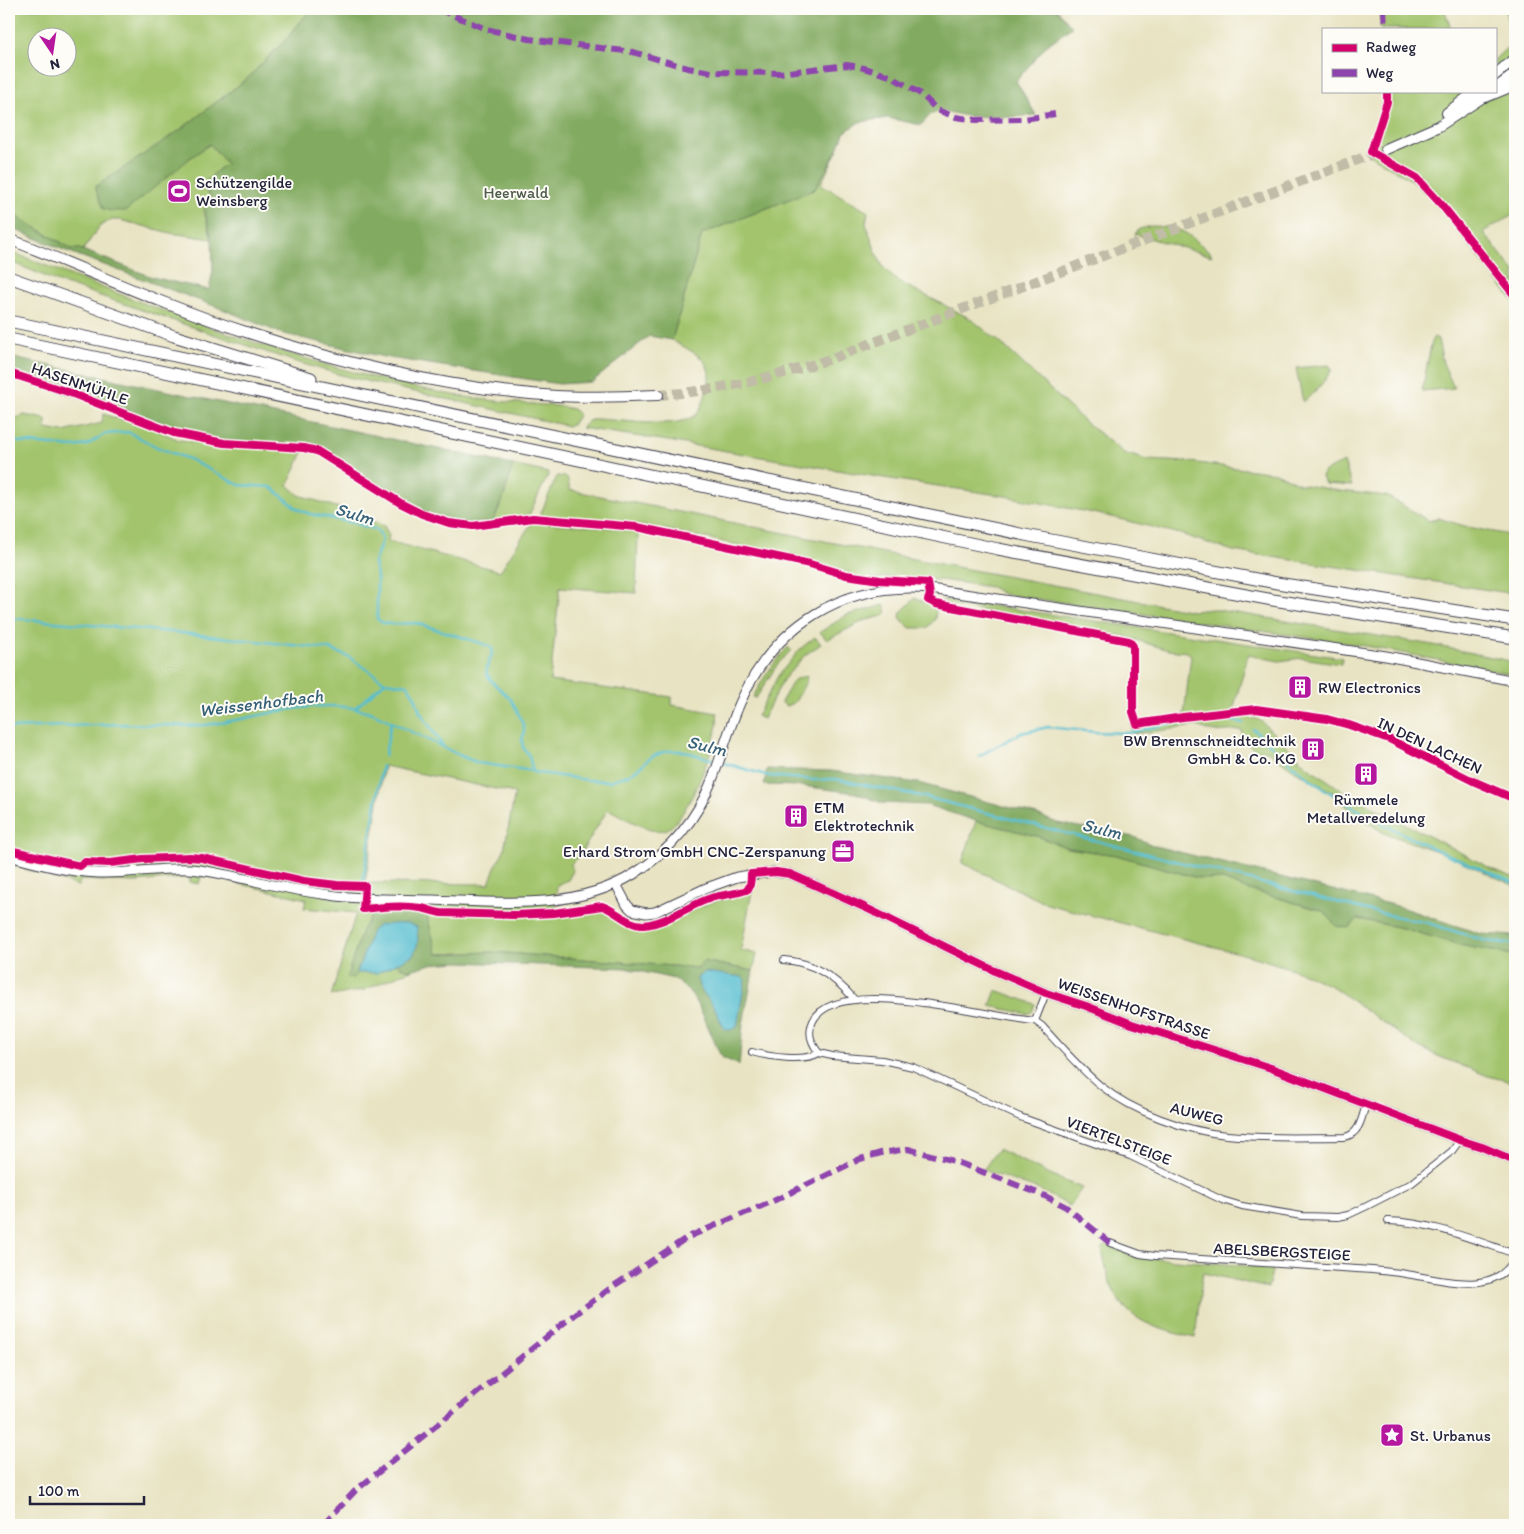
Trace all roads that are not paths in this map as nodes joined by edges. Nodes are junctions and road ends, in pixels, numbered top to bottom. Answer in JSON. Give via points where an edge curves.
{"nodes":[{"id":1,"x":1515,"y":58,"type":"edge"},
{"id":2,"x":1496,"y":74,"type":"edge"},
{"id":3,"x":1515,"y":74,"type":"edge"},
{"id":4,"x":1515,"y":85,"type":"edge"},
{"id":5,"x":1496,"y":88,"type":"edge"},
{"id":6,"x":1496,"y":90,"type":"edge"},
{"id":7,"x":1478,"y":95,"type":"edge"},
{"id":8,"x":1389,"y":148,"type":"tunnel mouth"},
{"id":9,"x":9,"y":239,"type":"edge"},
{"id":10,"x":9,"y":277,"type":"edge"},
{"id":11,"x":9,"y":321,"type":"edge"},
{"id":12,"x":9,"y":339,"type":"edge"},
{"id":13,"x":9,"y":373,"type":"edge"},
{"id":14,"x":350,"y":392,"type":"junction"},
{"id":15,"x":658,"y":395,"type":"tunnel mouth"},
{"id":16,"x":143,"y":420,"type":"dead end"},
{"id":17,"x":1515,"y":620,"type":"edge"},
{"id":18,"x":1515,"y":638,"type":"edge"},
{"id":19,"x":1515,"y":682,"type":"edge"},
{"id":20,"x":1243,"y":712,"type":"dead end"},
{"id":21,"x":1515,"y":799,"type":"edge"},
{"id":22,"x":9,"y":856,"type":"edge"},
{"id":23,"x":616,"y":884,"type":"junction"},
{"id":24,"x":784,"y":960,"type":"dead end"},
{"id":25,"x":1046,"y":993,"type":"junction"},
{"id":26,"x":855,"y":1000,"type":"junction"},
{"id":27,"x":1035,"y":1021,"type":"junction"},
{"id":28,"x":752,"y":1052,"type":"dead end"},
{"id":29,"x":819,"y":1053,"type":"junction"},
{"id":30,"x":1366,"y":1104,"type":"junction"},
{"id":31,"x":1460,"y":1140,"type":"junction"},
{"id":32,"x":1515,"y":1161,"type":"edge"},
{"id":33,"x":1388,"y":1221,"type":"dead end"},
{"id":34,"x":1110,"y":1243,"type":"dead end"},
{"id":35,"x":1515,"y":1255,"type":"edge"}],
"edges":[{"from":1,"to":2,"type":"main road"},
{"from":3,"to":5,"type":"main road"},
{"from":4,"to":6,"type":"main road"},
{"from":7,"to":8,"type":"main road"},
{"from":9,"to":15,"type":"main road","via":[[212,320],[354,363],[521,393],[581,397]]},
{"from":10,"to":14,"type":"highway","via":[[156,330]]},
{"from":11,"to":14,"type":"highway"},
{"from":12,"to":18,"type":"highway","via":[[998,549],[1292,603]]},
{"from":13,"to":16,"type":"street","name":"HASENMÜHLE"},
{"from":14,"to":17,"type":"highway","via":[[1002,531],[1278,583]]},
{"from":19,"to":23,"type":"street","via":[[1386,656],[930,589],[894,588],[857,594],[810,617],[786,635],[768,655],[739,704],[699,808],[682,833],[658,857]]},
{"from":20,"to":21,"type":"street","name":"IN DEN LACHEN","via":[[1278,711],[1359,728]]},
{"from":22,"to":23,"type":"street","via":[[58,868],[98,873],[191,869],[306,891],[364,898],[546,901],[581,896]]},
{"from":23,"to":25,"type":"street","name":"WEISSENHOFSTRASSE","via":[[632,910],[646,913],[737,877],[790,874]]},
{"from":24,"to":26,"type":"street","via":[[794,960],[830,976]]},
{"from":25,"to":27,"type":"street"},
{"from":25,"to":30,"type":"street","name":"WEISSENHOFSTRASSE","via":[[1271,1068]]},
{"from":26,"to":27,"type":"street","via":[[900,999]]},
{"from":26,"to":29,"type":"street","via":[[824,1009],[813,1020],[811,1041]]},
{"from":27,"to":30,"type":"street","name":"AUWEG","via":[[1102,1087],[1156,1117],[1191,1128],[1225,1135],[1345,1138],[1358,1129]]},
{"from":28,"to":29,"type":"street","name":"VIERTELSTEIGE","via":[[766,1056],[803,1057]]},
{"from":29,"to":31,"type":"street","name":"VIERTELSTEIGE","via":[[913,1067],[1020,1117],[1130,1156],[1222,1200],[1302,1216],[1338,1217],[1366,1208],[1412,1182],[1441,1161]]},
{"from":30,"to":31,"type":"street","name":"WEISSENHOFSTRASSE"},
{"from":31,"to":32,"type":"street","name":"WEISSENHOFSTRASSE"},
{"from":33,"to":35,"type":"street","via":[[1423,1224]]},
{"from":34,"to":35,"type":"street","name":"ABELSBERGSTEIGE","via":[[1155,1256],[1372,1270],[1470,1283],[1491,1279],[1506,1269]]}]}
